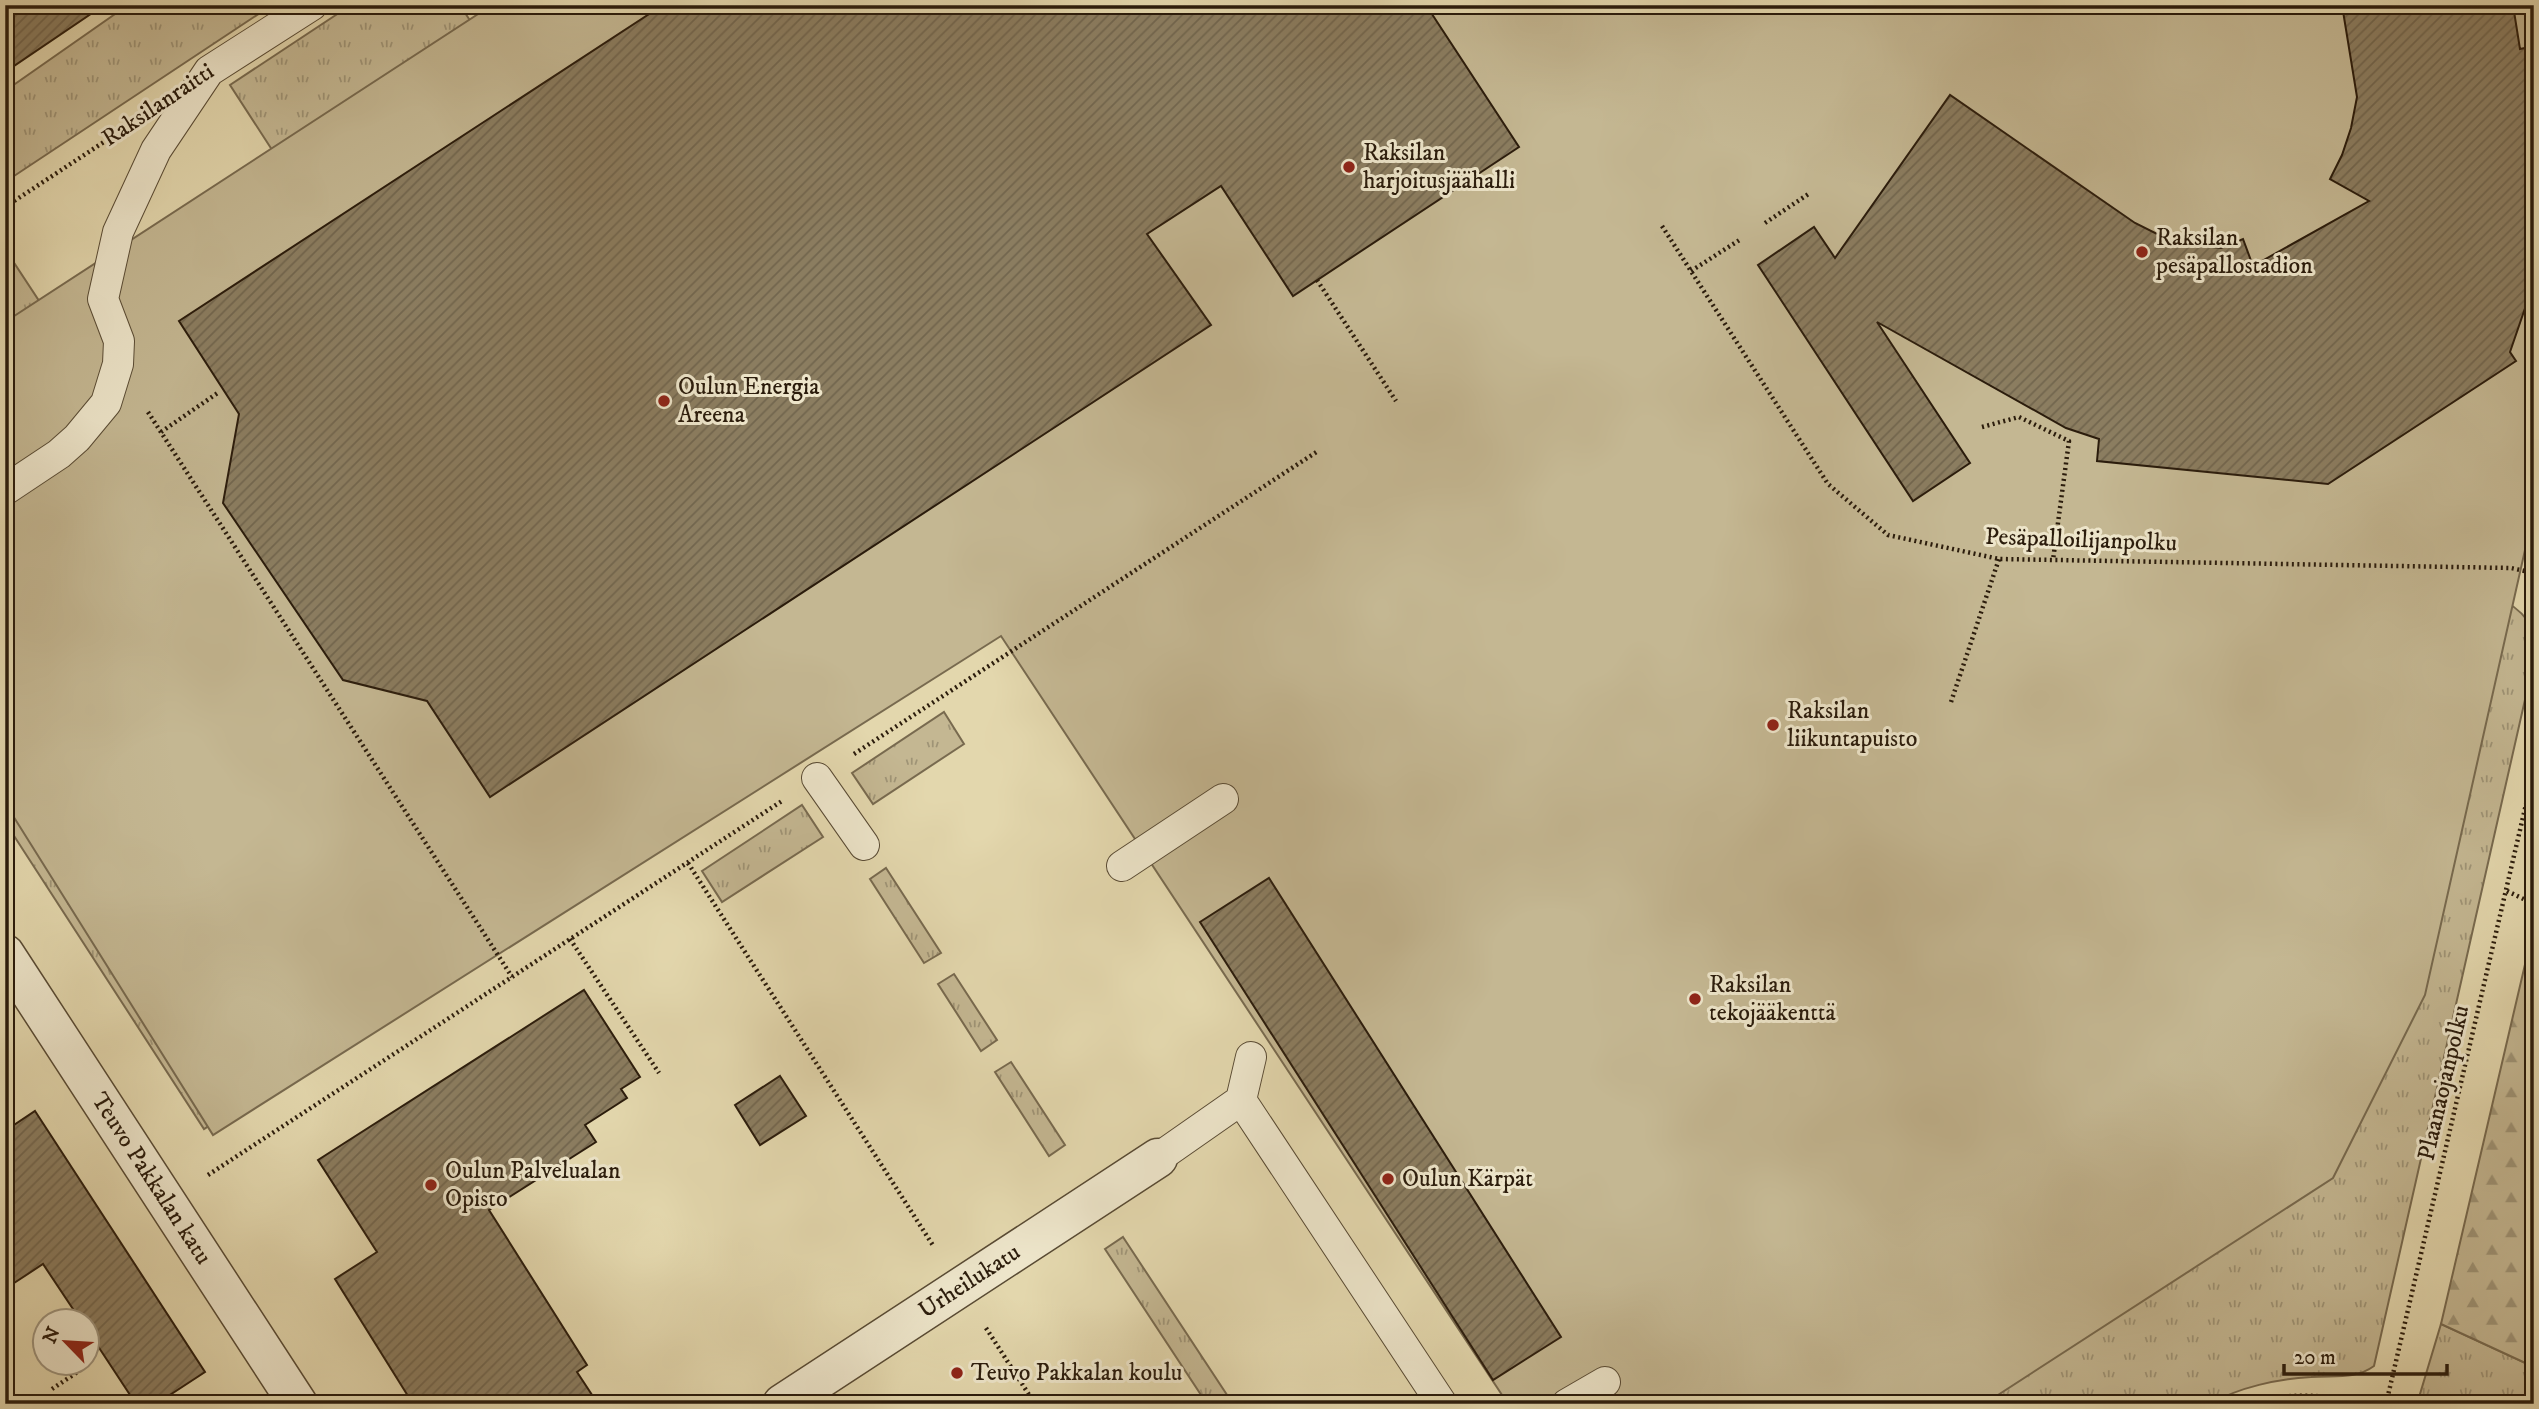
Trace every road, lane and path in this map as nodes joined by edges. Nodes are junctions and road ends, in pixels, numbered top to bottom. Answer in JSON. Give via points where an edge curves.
{"nodes":[{"id":1,"x":312,"y":5,"type":"edge"},
{"id":2,"x":119,"y":132,"type":"dead end"},
{"id":3,"x":1810,"y":193,"type":"dead end"},
{"id":4,"x":5,"y":207,"type":"edge"},
{"id":5,"x":1765,"y":223,"type":"dead end"},
{"id":6,"x":1662,"y":226,"type":"dead end"},
{"id":7,"x":1741,"y":239,"type":"dead end"},
{"id":8,"x":1691,"y":271,"type":"junction"},
{"id":9,"x":1317,"y":280,"type":"dead end"},
{"id":10,"x":118,"y":364,"type":"junction"},
{"id":11,"x":219,"y":392,"type":"dead end"},
{"id":12,"x":1396,"y":401,"type":"dead end"},
{"id":13,"x":1982,"y":427,"type":"dead end"},
{"id":14,"x":161,"y":432,"type":"junction"},
{"id":15,"x":1318,"y":451,"type":"dead end"},
{"id":16,"x":5,"y":491,"type":"edge"},
{"id":17,"x":1999,"y":559,"type":"junction"},
{"id":18,"x":2053,"y":559,"type":"junction"},
{"id":19,"x":2534,"y":573,"type":"edge"},
{"id":20,"x":1951,"y":702,"type":"dead end"},
{"id":21,"x":2534,"y":770,"type":"edge"},
{"id":22,"x":817,"y":778,"type":"junction"},
{"id":23,"x":1223,"y":799,"type":"dead end"},
{"id":24,"x":864,"y":845,"type":"dead end"},
{"id":25,"x":688,"y":863,"type":"junction"},
{"id":26,"x":1122,"y":866,"type":"dead end"},
{"id":27,"x":2507,"y":891,"type":"junction"},
{"id":28,"x":2534,"y":904,"type":"edge"},
{"id":29,"x":570,"y":939,"type":"junction"},
{"id":30,"x":5,"y":954,"type":"edge"},
{"id":31,"x":512,"y":977,"type":"junction"},
{"id":32,"x":1251,"y":1057,"type":"dead end"},
{"id":33,"x":659,"y":1073,"type":"dead end"},
{"id":34,"x":1241,"y":1100,"type":"junction"},
{"id":35,"x":1158,"y":1158,"type":"joint"},
{"id":36,"x":208,"y":1175,"type":"dead end"},
{"id":37,"x":960,"y":1288,"type":"junction"},
{"id":38,"x":68,"y":1378,"type":"edge"},
{"id":39,"x":1605,"y":1382,"type":"dead end"},
{"id":40,"x":52,"y":1389,"type":"dead end"},
{"id":41,"x":298,"y":1404,"type":"edge"},
{"id":42,"x":782,"y":1404,"type":"edge"},
{"id":43,"x":1035,"y":1404,"type":"edge"},
{"id":44,"x":1442,"y":1404,"type":"edge"},
{"id":45,"x":1567,"y":1404,"type":"edge"},
{"id":46,"x":2240,"y":1404,"type":"edge"},
{"id":47,"x":2374,"y":1404,"type":"edge"},
{"id":48,"x":2386,"y":1404,"type":"edge"}],
"edges":[{"from":1,"to":10,"type":"lane","name":"Raksilanraitti","via":[[209,71],[156,150],[118,232],[103,299],[119,341]]},
{"from":2,"to":4,"type":"path","name":"Raksilanraitti"},
{"from":3,"to":5,"type":"path"},
{"from":6,"to":8,"type":"path","name":"Pesäpalloilijanpolku"},
{"from":7,"to":8,"type":"path"},
{"from":8,"to":17,"type":"path","name":"Pesäpalloilijanpolku","via":[[1828,484],[1888,535]]},
{"from":9,"to":12,"type":"path"},
{"from":10,"to":14,"type":"path"},
{"from":10,"to":16,"type":"lane","via":[[106,403],[77,438]]},
{"from":11,"to":14,"type":"path"},
{"from":13,"to":18,"type":"path","via":[[2019,417],[2069,441]]},
{"from":14,"to":31,"type":"path"},
{"from":15,"to":22,"type":"path"},
{"from":17,"to":18,"type":"path","name":"Pesäpalloilijanpolku"},
{"from":17,"to":20,"type":"path"},
{"from":18,"to":19,"type":"path","name":"Pesäpalloilijanpolku","via":[[2511,568]]},
{"from":21,"to":27,"type":"path","name":"Plaanaojanpolku"},
{"from":22,"to":24,"type":"lane"},
{"from":22,"to":25,"type":"path"},
{"from":23,"to":26,"type":"lane"},
{"from":25,"to":29,"type":"path"},
{"from":25,"to":37,"type":"path"},
{"from":27,"to":28,"type":"path"},
{"from":27,"to":48,"type":"path","name":"Plaanaojanpolku"},
{"from":29,"to":31,"type":"path"},
{"from":29,"to":33,"type":"path"},
{"from":30,"to":41,"type":"street","name":"Teuvo Pakkalan katu"},
{"from":31,"to":36,"type":"path"},
{"from":32,"to":34,"type":"lane"},
{"from":34,"to":35,"type":"lane"},
{"from":34,"to":44,"type":"lane"},
{"from":35,"to":37,"type":"street","name":"Urheilukatu"},
{"from":37,"to":42,"type":"street","name":"Urheilukatu"},
{"from":37,"to":43,"type":"path"},
{"from":38,"to":40,"type":"path"},
{"from":39,"to":45,"type":"lane"},
{"from":46,"to":47,"type":"path","via":[[2297,1394]]}]}
